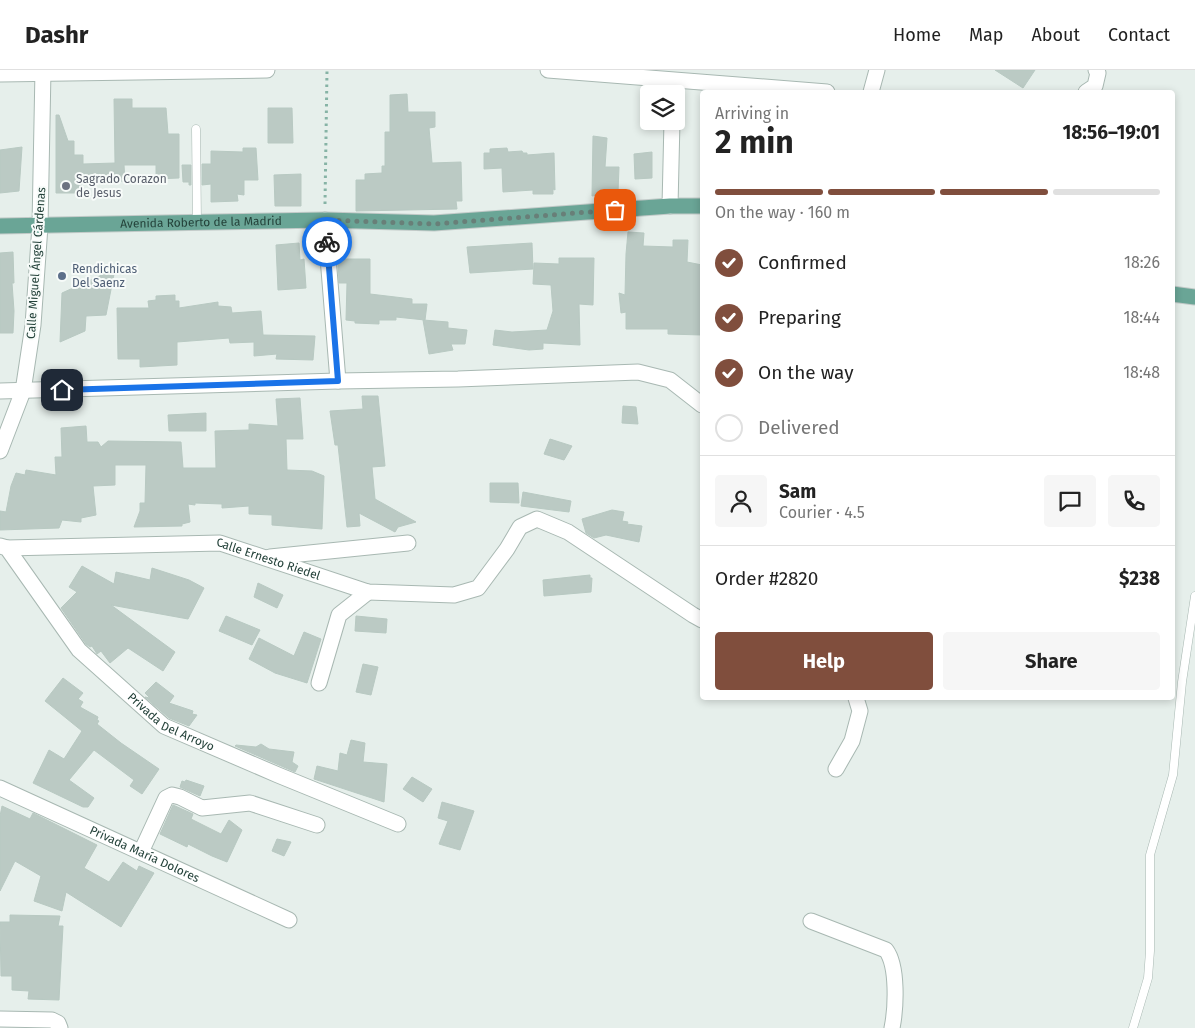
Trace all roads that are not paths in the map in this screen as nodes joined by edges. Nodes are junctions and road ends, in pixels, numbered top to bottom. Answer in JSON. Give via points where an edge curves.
{"nodes":[{"id":1,"x":267,"y":70,"type":"edge"},
{"id":2,"x":548,"y":70,"type":"edge"},
{"id":3,"x":877,"y":70,"type":"edge"},
{"id":4,"x":1096,"y":70,"type":"edge"},
{"id":5,"x":43,"y":72,"type":"edge"},
{"id":6,"x":0,"y":74,"type":"edge"},
{"id":7,"x":673,"y":81,"type":"edge"},
{"id":8,"x":799,"y":90,"type":"edge"},
{"id":9,"x":872,"y":90,"type":"edge"},
{"id":10,"x":1089,"y":90,"type":"edge"},
{"id":11,"x":196,"y":129,"type":"dead end"},
{"id":12,"x":672,"y":130,"type":"edge"},
{"id":13,"x":670,"y":206,"type":"junction"},
{"id":14,"x":700,"y":206,"type":"edge"},
{"id":15,"x":325,"y":220,"type":"junction"},
{"id":16,"x":197,"y":223,"type":"junction"},
{"id":17,"x":0,"y":226,"type":"edge"},
{"id":18,"x":40,"y":226,"type":"junction"},
{"id":19,"x":1175,"y":294,"type":"edge"},
{"id":20,"x":1195,"y":297,"type":"edge"},
{"id":21,"x":338,"y":381,"type":"junction"},
{"id":22,"x":0,"y":390,"type":"edge"},
{"id":23,"x":23,"y":391,"type":"junction"},
{"id":24,"x":700,"y":403,"type":"edge"},
{"id":25,"x":0,"y":452,"type":"edge"},
{"id":26,"x":408,"y":543,"type":"dead end"},
{"id":27,"x":3,"y":547,"type":"edge"},
{"id":28,"x":264,"y":557,"type":"junction"},
{"id":29,"x":368,"y":592,"type":"junction"},
{"id":30,"x":1195,"y":596,"type":"edge"},
{"id":31,"x":700,"y":619,"type":"edge"},
{"id":32,"x":319,"y":683,"type":"dead end"},
{"id":33,"x":857,"y":700,"type":"edge"},
{"id":34,"x":836,"y":769,"type":"dead end"},
{"id":35,"x":0,"y":788,"type":"edge"},
{"id":36,"x":398,"y":824,"type":"dead end"},
{"id":37,"x":317,"y":825,"type":"dead end"},
{"id":38,"x":141,"y":852,"type":"junction"},
{"id":39,"x":289,"y":920,"type":"dead end"},
{"id":40,"x":811,"y":921,"type":"dead end"},
{"id":41,"x":0,"y":1019,"type":"edge"},
{"id":42,"x":60,"y":1028,"type":"edge"},
{"id":43,"x":892,"y":1028,"type":"edge"},
{"id":44,"x":1133,"y":1028,"type":"edge"}],
"edges":[{"from":1,"to":5,"type":"street"},
{"from":2,"to":7,"type":"street"},
{"from":3,"to":9,"type":"street"},
{"from":4,"to":10,"type":"street","via":[[1095,86]]},
{"from":5,"to":6,"type":"street"},
{"from":5,"to":18,"type":"street","name":"Calle Miguel Ángel Cárdenas"},
{"from":7,"to":8,"type":"street"},
{"from":11,"to":16,"type":"lane"},
{"from":12,"to":13,"type":"street"},
{"from":13,"to":14,"type":"main road","name":"Avenida Roberto de la Madrid"},
{"from":13,"to":15,"type":"main road","name":"Avenida Roberto de la Madrid","via":[[434,224]]},
{"from":15,"to":16,"type":"main road","name":"Avenida Roberto de la Madrid"},
{"from":15,"to":21,"type":"street"},
{"from":16,"to":18,"type":"main road","name":"Avenida Roberto de la Madrid"},
{"from":17,"to":18,"type":"main road","name":"Avenida Roberto de la Madrid"},
{"from":18,"to":23,"type":"street","name":"Calle Miguel Ángel Cárdenas","via":[[33,325]]},
{"from":19,"to":20,"type":"main road"},
{"from":21,"to":23,"type":"street"},
{"from":21,"to":24,"type":"street","via":[[638,372],[670,380]]},
{"from":22,"to":23,"type":"street"},
{"from":23,"to":25,"type":"street","name":"Calle Miguel Ángel Cárdenas"},
{"from":26,"to":28,"type":"street"},
{"from":27,"to":28,"type":"street","name":"Calle Ernesto Riedel","via":[[220,543]]},
{"from":27,"to":36,"type":"street","name":"Privada Del Arroyo","via":[[79,650],[164,726]]},
{"from":28,"to":29,"type":"street","name":"Calle Ernesto Riedel"},
{"from":29,"to":31,"type":"street","name":"Calle Ernesto Riedel","via":[[454,595],[478,588],[520,527],[537,519],[568,532]]},
{"from":29,"to":32,"type":"street","via":[[340,615]]},
{"from":30,"to":44,"type":"lane","via":[[1182,682],[1174,775],[1150,855],[1148,978]]},
{"from":33,"to":34,"type":"street","via":[[860,711],[852,741]]},
{"from":35,"to":38,"type":"street","name":"Privada María Dolores"},
{"from":37,"to":38,"type":"street","via":[[250,803],[202,808],[172,796],[166,798]]},
{"from":38,"to":39,"type":"street","name":"Privada María Dolores"},
{"from":40,"to":43,"type":"street","via":[[886,950],[891,957],[895,1011]]},
{"from":41,"to":42,"type":"street","via":[[52,1020]]}]}
